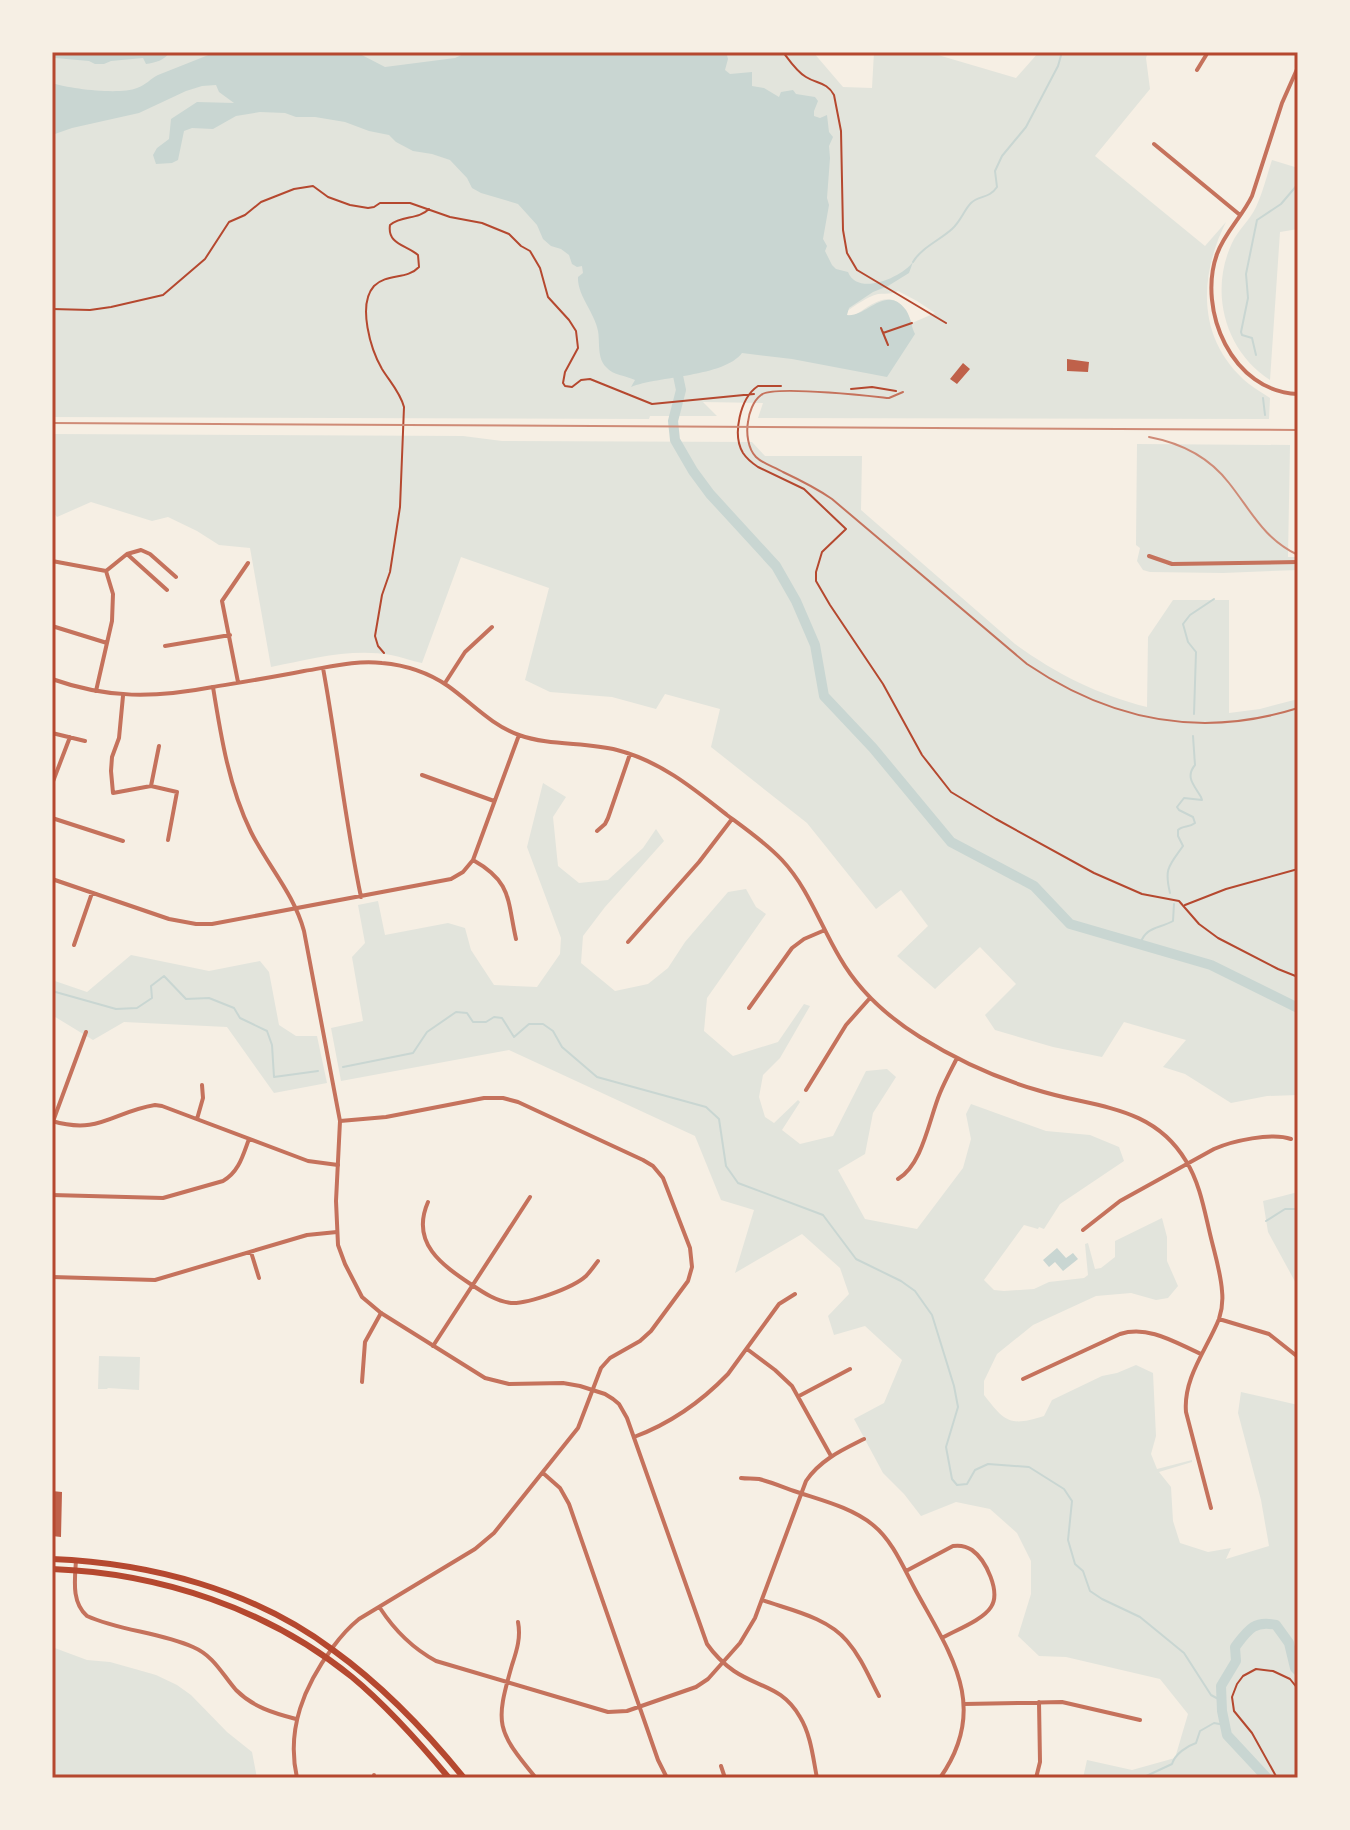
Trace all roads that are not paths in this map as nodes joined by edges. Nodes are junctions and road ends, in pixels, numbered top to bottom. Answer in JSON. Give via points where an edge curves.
{"nodes":[{"id":1,"x":1208,"y":52,"type":"edge"},
{"id":2,"x":1298,"y":67,"type":"edge"},
{"id":3,"x":1197,"y":70,"type":"dead end"},
{"id":4,"x":1154,"y":144,"type":"dead end"},
{"id":5,"x":1240,"y":215,"type":"junction"},
{"id":6,"x":903,"y":392,"type":"dead end"},
{"id":7,"x":1298,"y":394,"type":"edge"},
{"id":8,"x":127,"y":554,"type":"junction"},
{"id":9,"x":1149,"y":556,"type":"dead end"},
{"id":10,"x":52,"y":561,"type":"edge"},
{"id":11,"x":1298,"y":562,"type":"edge"},
{"id":12,"x":248,"y":563,"type":"dead end"},
{"id":13,"x":106,"y":571,"type":"junction"},
{"id":14,"x":176,"y":577,"type":"dead end"},
{"id":15,"x":167,"y":590,"type":"dead end"},
{"id":16,"x":52,"y":626,"type":"edge"},
{"id":17,"x":492,"y":627,"type":"dead end"},
{"id":18,"x":230,"y":635,"type":"junction"},
{"id":19,"x":107,"y":643,"type":"junction"},
{"id":20,"x":165,"y":646,"type":"dead end"},
{"id":21,"x":323,"y":668,"type":"junction"},
{"id":22,"x":52,"y":679,"type":"edge"},
{"id":23,"x":238,"y":683,"type":"junction"},
{"id":24,"x":445,"y":684,"type":"junction"},
{"id":25,"x":213,"y":687,"type":"junction"},
{"id":26,"x":96,"y":691,"type":"junction"},
{"id":27,"x":123,"y":696,"type":"junction"},
{"id":28,"x":1298,"y":708,"type":"edge"},
{"id":29,"x":52,"y":733,"type":"edge"},
{"id":30,"x":519,"y":735,"type":"junction"},
{"id":31,"x":70,"y":737,"type":"junction"},
{"id":32,"x":85,"y":741,"type":"dead end"},
{"id":33,"x":159,"y":746,"type":"dead end"},
{"id":34,"x":630,"y":754,"type":"junction"},
{"id":35,"x":422,"y":775,"type":"dead end"},
{"id":36,"x":52,"y":784,"type":"edge"},
{"id":37,"x":151,"y":786,"type":"junction"},
{"id":38,"x":494,"y":801,"type":"junction"},
{"id":39,"x":52,"y":818,"type":"edge"},
{"id":40,"x":732,"y":819,"type":"junction"},
{"id":41,"x":597,"y":831,"type":"dead end"},
{"id":42,"x":168,"y":840,"type":"dead end"},
{"id":43,"x":123,"y":841,"type":"dead end"},
{"id":44,"x":473,"y":860,"type":"junction"},
{"id":45,"x":52,"y":879,"type":"edge"},
{"id":46,"x":92,"y":893,"type":"junction"},
{"id":47,"x":361,"y":897,"type":"junction"},
{"id":48,"x":297,"y":909,"type":"junction"},
{"id":49,"x":825,"y":930,"type":"junction"},
{"id":50,"x":516,"y":939,"type":"dead end"},
{"id":51,"x":628,"y":942,"type":"dead end"},
{"id":52,"x":74,"y":945,"type":"dead end"},
{"id":53,"x":870,"y":998,"type":"junction"},
{"id":54,"x":749,"y":1008,"type":"dead end"},
{"id":55,"x":86,"y":1032,"type":"dead end"},
{"id":56,"x":957,"y":1058,"type":"junction"},
{"id":57,"x":202,"y":1085,"type":"dead end"},
{"id":58,"x":806,"y":1090,"type":"dead end"},
{"id":59,"x":197,"y":1119,"type":"junction"},
{"id":60,"x":340,"y":1121,"type":"junction"},
{"id":61,"x":52,"y":1122,"type":"edge"},
{"id":62,"x":249,"y":1139,"type":"junction"},
{"id":63,"x":1291,"y":1139,"type":"dead end"},
{"id":64,"x":1188,"y":1163,"type":"junction"},
{"id":65,"x":338,"y":1165,"type":"junction"},
{"id":66,"x":898,"y":1179,"type":"dead end"},
{"id":67,"x":52,"y":1195,"type":"edge"},
{"id":68,"x":530,"y":1197,"type":"dead end"},
{"id":69,"x":428,"y":1202,"type":"dead end"},
{"id":70,"x":1083,"y":1230,"type":"dead end"},
{"id":71,"x":337,"y":1232,"type":"junction"},
{"id":72,"x":251,"y":1252,"type":"junction"},
{"id":73,"x":598,"y":1261,"type":"dead end"},
{"id":74,"x":52,"y":1277,"type":"edge"},
{"id":75,"x":259,"y":1278,"type":"dead end"},
{"id":76,"x":473,"y":1286,"type":"junction"},
{"id":77,"x":795,"y":1294,"type":"dead end"},
{"id":78,"x":381,"y":1313,"type":"junction"},
{"id":79,"x":1219,"y":1319,"type":"junction"},
{"id":80,"x":433,"y":1346,"type":"junction"},
{"id":81,"x":747,"y":1349,"type":"junction"},
{"id":82,"x":1201,"y":1354,"type":"junction"},
{"id":83,"x":1298,"y":1357,"type":"edge"},
{"id":84,"x":850,"y":1369,"type":"dead end"},
{"id":85,"x":1023,"y":1379,"type":"dead end"},
{"id":86,"x":362,"y":1382,"type":"dead end"},
{"id":87,"x":592,"y":1390,"type":"junction"},
{"id":88,"x":798,"y":1396,"type":"junction"},
{"id":89,"x":634,"y":1437,"type":"junction"},
{"id":90,"x":864,"y":1439,"type":"dead end"},
{"id":91,"x":831,"y":1456,"type":"junction"},
{"id":92,"x":543,"y":1473,"type":"junction"},
{"id":93,"x":741,"y":1478,"type":"dead end"},
{"id":94,"x":800,"y":1494,"type":"junction"},
{"id":95,"x":1211,"y":1508,"type":"dead end"},
{"id":96,"x":52,"y":1559,"type":"edge"},
{"id":97,"x":76,"y":1560,"type":"junction"},
{"id":98,"x":52,"y":1569,"type":"edge"},
{"id":99,"x":76,"y":1570,"type":"junction"},
{"id":100,"x":905,"y":1571,"type":"junction"},
{"id":101,"x":762,"y":1600,"type":"junction"},
{"id":102,"x":380,"y":1607,"type":"junction"},
{"id":103,"x":518,"y":1622,"type":"dead end"},
{"id":104,"x":942,"y":1638,"type":"junction"},
{"id":105,"x":332,"y":1649,"type":"junction"},
{"id":106,"x":325,"y":1657,"type":"junction"},
{"id":107,"x":723,"y":1662,"type":"junction"},
{"id":108,"x":507,"y":1683,"type":"junction"},
{"id":109,"x":879,"y":1696,"type":"dead end"},
{"id":110,"x":1039,"y":1702,"type":"junction"},
{"id":111,"x":964,"y":1704,"type":"junction"},
{"id":112,"x":639,"y":1706,"type":"junction"},
{"id":113,"x":296,"y":1719,"type":"junction"},
{"id":114,"x":1140,"y":1720,"type":"dead end"},
{"id":115,"x":721,"y":1766,"type":"dead end"},
{"id":116,"x":297,"y":1778,"type":"edge"},
{"id":117,"x":449,"y":1778,"type":"edge"},
{"id":118,"x":464,"y":1778,"type":"edge"},
{"id":119,"x":536,"y":1778,"type":"edge"},
{"id":120,"x":667,"y":1778,"type":"edge"},
{"id":121,"x":725,"y":1778,"type":"edge"},
{"id":122,"x":817,"y":1778,"type":"edge"},
{"id":123,"x":940,"y":1778,"type":"edge"},
{"id":124,"x":1036,"y":1778,"type":"edge"}],
"edges":[{"from":1,"to":3,"type":"street"},
{"from":2,"to":5,"type":"street","via":[[1252,196]]},
{"from":4,"to":5,"type":"street"},
{"from":5,"to":7,"type":"street","via":[[1217,253],[1211,303],[1215,321],[1245,369],[1269,387]]},
{"from":6,"to":28,"type":"lane","via":[[889,398],[762,394],[751,410],[749,441],[756,457],[832,499],[1012,652],[1055,682],[1102,704],[1161,721],[1240,722]]},
{"from":8,"to":13,"type":"street"},
{"from":8,"to":14,"type":"street","via":[[150,554]]},
{"from":8,"to":15,"type":"street"},
{"from":9,"to":11,"type":"street","via":[[1172,564]]},
{"from":10,"to":13,"type":"street"},
{"from":12,"to":18,"type":"street","via":[[222,601]]},
{"from":13,"to":19,"type":"street","via":[[113,594]]},
{"from":16,"to":19,"type":"street"},
{"from":17,"to":24,"type":"street","via":[[463,654]]},
{"from":18,"to":20,"type":"street"},
{"from":18,"to":23,"type":"street"},
{"from":19,"to":26,"type":"street"},
{"from":21,"to":23,"type":"street"},
{"from":21,"to":24,"type":"street","via":[[386,663]]},
{"from":21,"to":47,"type":"street"},
{"from":22,"to":26,"type":"street"},
{"from":23,"to":25,"type":"street"},
{"from":24,"to":30,"type":"street"},
{"from":25,"to":27,"type":"street"},
{"from":25,"to":48,"type":"street","via":[[241,811]]},
{"from":26,"to":27,"type":"street"},
{"from":27,"to":37,"type":"street","via":[[112,757],[113,793]]},
{"from":29,"to":31,"type":"street"},
{"from":30,"to":34,"type":"street"},
{"from":30,"to":38,"type":"street"},
{"from":31,"to":32,"type":"street"},
{"from":31,"to":36,"type":"street"},
{"from":33,"to":37,"type":"street"},
{"from":34,"to":40,"type":"street","via":[[676,777]]},
{"from":34,"to":41,"type":"street","via":[[608,818]]},
{"from":35,"to":38,"type":"street"},
{"from":37,"to":42,"type":"street","via":[[177,792]]},
{"from":38,"to":44,"type":"street"},
{"from":39,"to":43,"type":"street"},
{"from":40,"to":49,"type":"street","via":[[791,871]]},
{"from":40,"to":51,"type":"street"},
{"from":44,"to":47,"type":"street","via":[[451,879]]},
{"from":44,"to":50,"type":"street","via":[[502,882]]},
{"from":45,"to":46,"type":"street"},
{"from":46,"to":48,"type":"street","via":[[196,924]]},
{"from":46,"to":52,"type":"street"},
{"from":47,"to":48,"type":"street"},
{"from":48,"to":60,"type":"street"},
{"from":49,"to":53,"type":"street"},
{"from":49,"to":54,"type":"street","via":[[792,948]]},
{"from":53,"to":56,"type":"street","via":[[901,1025]]},
{"from":53,"to":58,"type":"street","via":[[846,1025]]},
{"from":55,"to":61,"type":"street"},
{"from":56,"to":64,"type":"street","via":[[1035,1090],[1135,1115],[1166,1136]]},
{"from":56,"to":66,"type":"street","via":[[913,1166]]},
{"from":57,"to":59,"type":"street"},
{"from":59,"to":61,"type":"street","via":[[155,1105],[89,1126]]},
{"from":59,"to":62,"type":"street"},
{"from":60,"to":65,"type":"street"},
{"from":60,"to":87,"type":"street","via":[[503,1098],[657,1170],[690,1248],[691,1273],[651,1331],[607,1360]]},
{"from":62,"to":65,"type":"street","via":[[308,1161]]},
{"from":62,"to":67,"type":"street","via":[[231,1176],[172,1197]]},
{"from":63,"to":64,"type":"street","via":[[1272,1136],[1224,1145]]},
{"from":64,"to":70,"type":"street","via":[[1120,1201]]},
{"from":64,"to":79,"type":"street","via":[[1221,1282]]},
{"from":65,"to":71,"type":"street"},
{"from":68,"to":76,"type":"street"},
{"from":69,"to":76,"type":"street","via":[[422,1224],[429,1247]]},
{"from":71,"to":72,"type":"street"},
{"from":71,"to":78,"type":"street","via":[[341,1256],[358,1291]]},
{"from":72,"to":74,"type":"street","via":[[155,1280]]},
{"from":72,"to":75,"type":"street"},
{"from":73,"to":76,"type":"street","via":[[582,1279],[528,1302],[500,1300]]},
{"from":76,"to":80,"type":"street"},
{"from":77,"to":81,"type":"street","via":[[779,1304]]},
{"from":78,"to":80,"type":"street"},
{"from":78,"to":86,"type":"street","via":[[365,1342]]},
{"from":79,"to":82,"type":"street"},
{"from":79,"to":83,"type":"street","via":[[1269,1334]]},
{"from":80,"to":87,"type":"street","via":[[496,1382],[563,1383]]},
{"from":81,"to":88,"type":"street"},
{"from":81,"to":89,"type":"street","via":[[710,1391],[663,1425]]},
{"from":82,"to":85,"type":"street","via":[[1135,1331]]},
{"from":82,"to":95,"type":"street","via":[[1185,1407]]},
{"from":84,"to":88,"type":"street"},
{"from":87,"to":89,"type":"street","via":[[619,1404]]},
{"from":87,"to":92,"type":"street","via":[[578,1428]]},
{"from":88,"to":91,"type":"street"},
{"from":89,"to":107,"type":"street","via":[[704,1637]]},
{"from":90,"to":91,"type":"street"},
{"from":91,"to":94,"type":"street","via":[[809,1476]]},
{"from":92,"to":102,"type":"street","via":[[487,1541]]},
{"from":92,"to":112,"type":"street","via":[[569,1504]]},
{"from":93,"to":94,"type":"street"},
{"from":94,"to":100,"type":"street","via":[[873,1525]]},
{"from":94,"to":101,"type":"street"},
{"from":96,"to":97,"type":"main road"},
{"from":97,"to":99,"type":"street"},
{"from":97,"to":105,"type":"main road","via":[[201,1584],[282,1618]]},
{"from":98,"to":99,"type":"main road"},
{"from":99,"to":106,"type":"main road","via":[[141,1579],[208,1598],[278,1628]]},
{"from":99,"to":113,"type":"street","via":[[77,1603],[87,1616],[195,1648],[214,1661],[250,1702]]},
{"from":100,"to":104,"type":"street"},
{"from":100,"to":104,"type":"street","via":[[953,1546],[972,1550],[982,1561],[994,1585],[993,1606]]},
{"from":101,"to":107,"type":"street","via":[[749,1631]]},
{"from":101,"to":109,"type":"street","via":[[838,1632]]},
{"from":102,"to":105,"type":"street","via":[[350,1626]]},
{"from":102,"to":108,"type":"street","via":[[402,1637],[424,1655]]},
{"from":103,"to":108,"type":"street","via":[[519,1642]]},
{"from":104,"to":111,"type":"street","via":[[958,1672]]},
{"from":105,"to":106,"type":"street"},
{"from":105,"to":118,"type":"main road","via":[[399,1705]]},
{"from":106,"to":113,"type":"street"},
{"from":106,"to":117,"type":"main road","via":[[394,1715]]},
{"from":107,"to":112,"type":"street","via":[[696,1687]]},
{"from":107,"to":122,"type":"street","via":[[778,1693],[795,1709],[809,1737]]},
{"from":108,"to":112,"type":"street","via":[[608,1712]]},
{"from":108,"to":119,"type":"street","via":[[503,1729]]},
{"from":110,"to":111,"type":"street"},
{"from":110,"to":114,"type":"street","via":[[1062,1702]]},
{"from":110,"to":124,"type":"street"},
{"from":111,"to":123,"type":"street","via":[[958,1743]]},
{"from":112,"to":120,"type":"street"},
{"from":113,"to":116,"type":"street"},
{"from":115,"to":121,"type":"street"}]}
